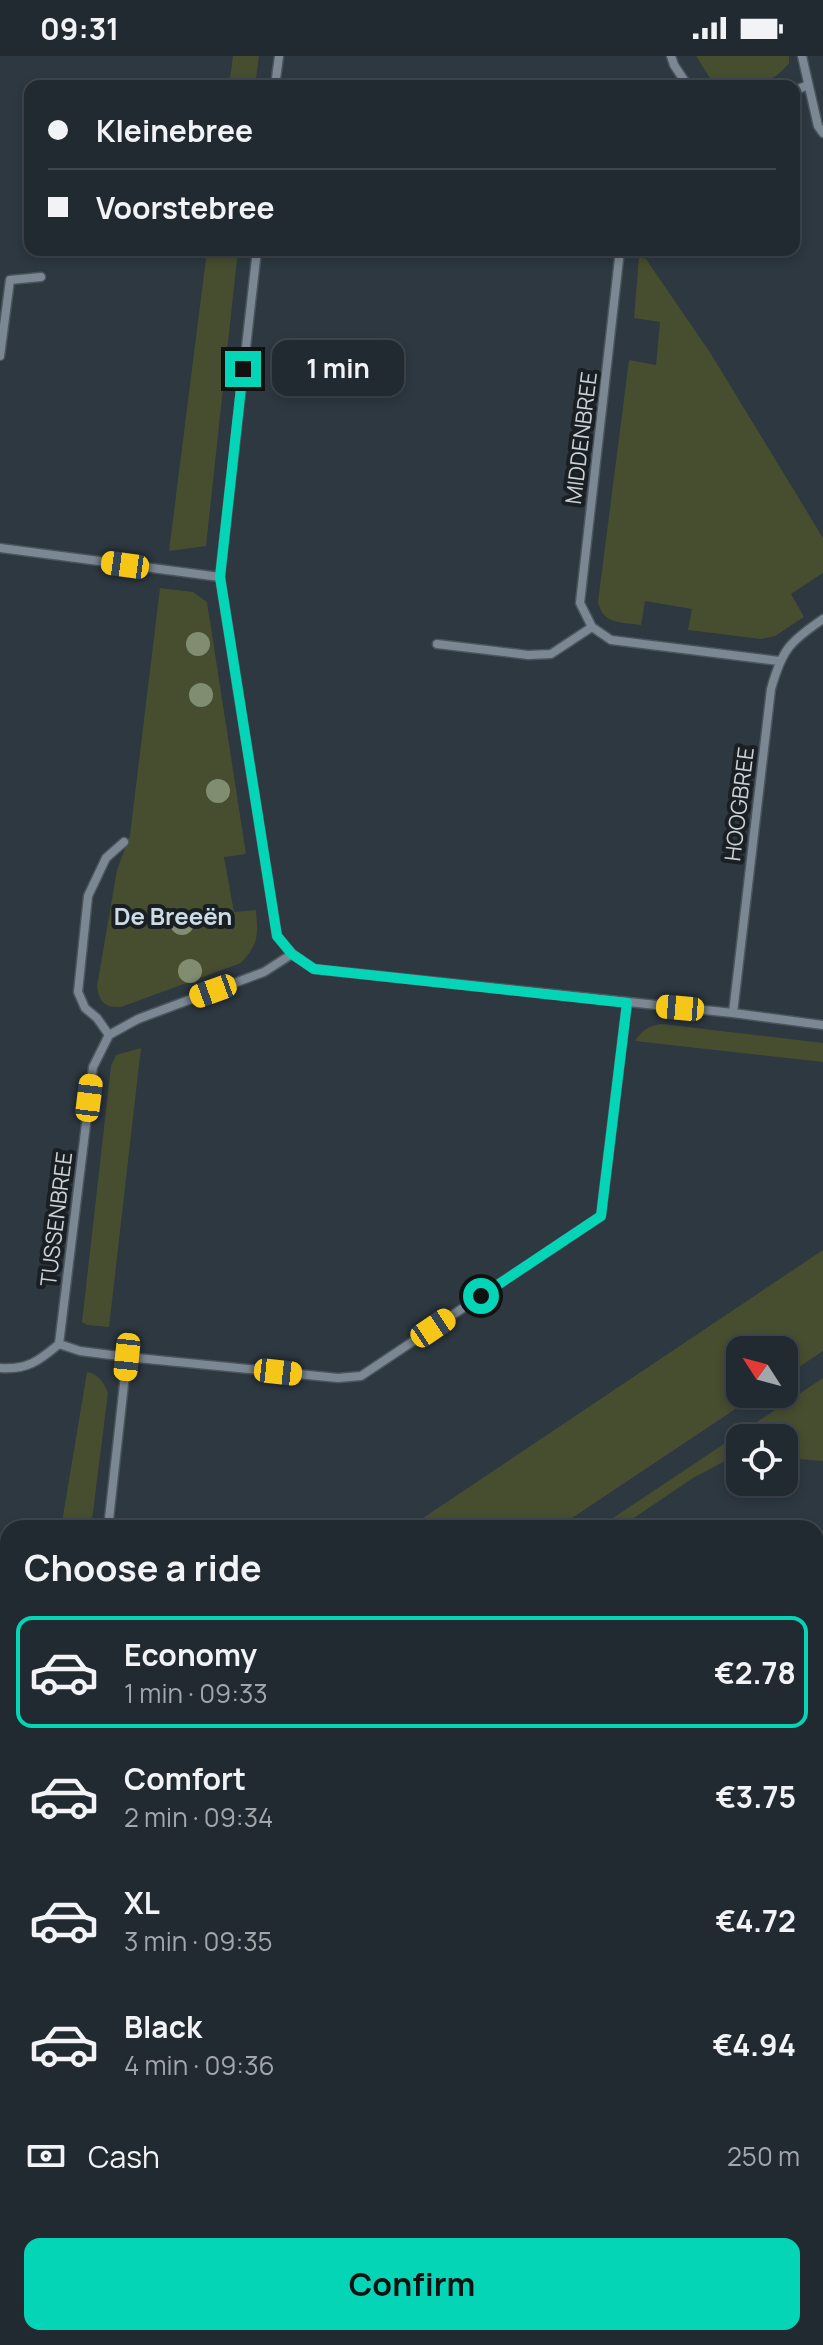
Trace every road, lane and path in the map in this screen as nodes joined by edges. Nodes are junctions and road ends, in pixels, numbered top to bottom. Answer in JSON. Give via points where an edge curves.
{"nodes":[{"id":1,"x":279,"y":56,"type":"edge"},
{"id":2,"x":671,"y":56,"type":"edge"},
{"id":3,"x":802,"y":56,"type":"edge"},
{"id":4,"x":276,"y":80,"type":"edge"},
{"id":5,"x":684,"y":80,"type":"edge"},
{"id":6,"x":808,"y":85,"type":"junction"},
{"id":7,"x":800,"y":88,"type":"edge"},
{"id":8,"x":823,"y":133,"type":"edge"},
{"id":9,"x":256,"y":256,"type":"edge"},
{"id":10,"x":619,"y":256,"type":"edge"},
{"id":11,"x":41,"y":277,"type":"dead end"},
{"id":12,"x":0,"y":356,"type":"edge"},
{"id":13,"x":0,"y":548,"type":"edge"},
{"id":14,"x":220,"y":577,"type":"junction"},
{"id":15,"x":823,"y":619,"type":"edge"},
{"id":16,"x":592,"y":627,"type":"junction"},
{"id":17,"x":437,"y":644,"type":"dead end"},
{"id":18,"x":779,"y":661,"type":"junction"},
{"id":19,"x":124,"y":842,"type":"dead end"},
{"id":20,"x":292,"y":954,"type":"junction"},
{"id":21,"x":627,"y":1003,"type":"junction"},
{"id":22,"x":733,"y":1013,"type":"junction"},
{"id":23,"x":823,"y":1025,"type":"edge"},
{"id":24,"x":109,"y":1035,"type":"junction"},
{"id":25,"x":59,"y":1344,"type":"junction"},
{"id":26,"x":127,"y":1357,"type":"junction"},
{"id":27,"x":0,"y":1368,"type":"edge"},
{"id":28,"x":109,"y":1520,"type":"edge"}],
"edges":[{"from":1,"to":4,"type":"street"},
{"from":2,"to":5,"type":"street"},
{"from":3,"to":6,"type":"street"},
{"from":6,"to":7,"type":"street"},
{"from":6,"to":8,"type":"street"},
{"from":9,"to":14,"type":"street"},
{"from":10,"to":16,"type":"street","name":"MIDDENBREE","via":[[580,603]]},
{"from":11,"to":12,"type":"street","via":[[10,280]]},
{"from":13,"to":14,"type":"street"},
{"from":14,"to":20,"type":"street","via":[[277,936]]},
{"from":15,"to":18,"type":"street","name":"HOOGBREE","via":[[797,637]]},
{"from":16,"to":17,"type":"street","via":[[551,654]]},
{"from":16,"to":18,"type":"street","via":[[611,640]]},
{"from":18,"to":22,"type":"street","name":"HOOGBREE","via":[[771,689]]},
{"from":19,"to":24,"type":"street","via":[[106,858],[88,896],[78,992]]},
{"from":20,"to":21,"type":"street","via":[[314,969]]},
{"from":20,"to":24,"type":"street","via":[[264,972]]},
{"from":21,"to":22,"type":"street"},
{"from":21,"to":26,"type":"street","via":[[601,1216],[361,1376]]},
{"from":22,"to":23,"type":"street"},
{"from":24,"to":25,"type":"street","name":"TUSSENBREE","via":[[93,1067]]},
{"from":25,"to":26,"type":"street"},
{"from":25,"to":27,"type":"street","via":[[27,1367]]},
{"from":26,"to":28,"type":"street"}]}
